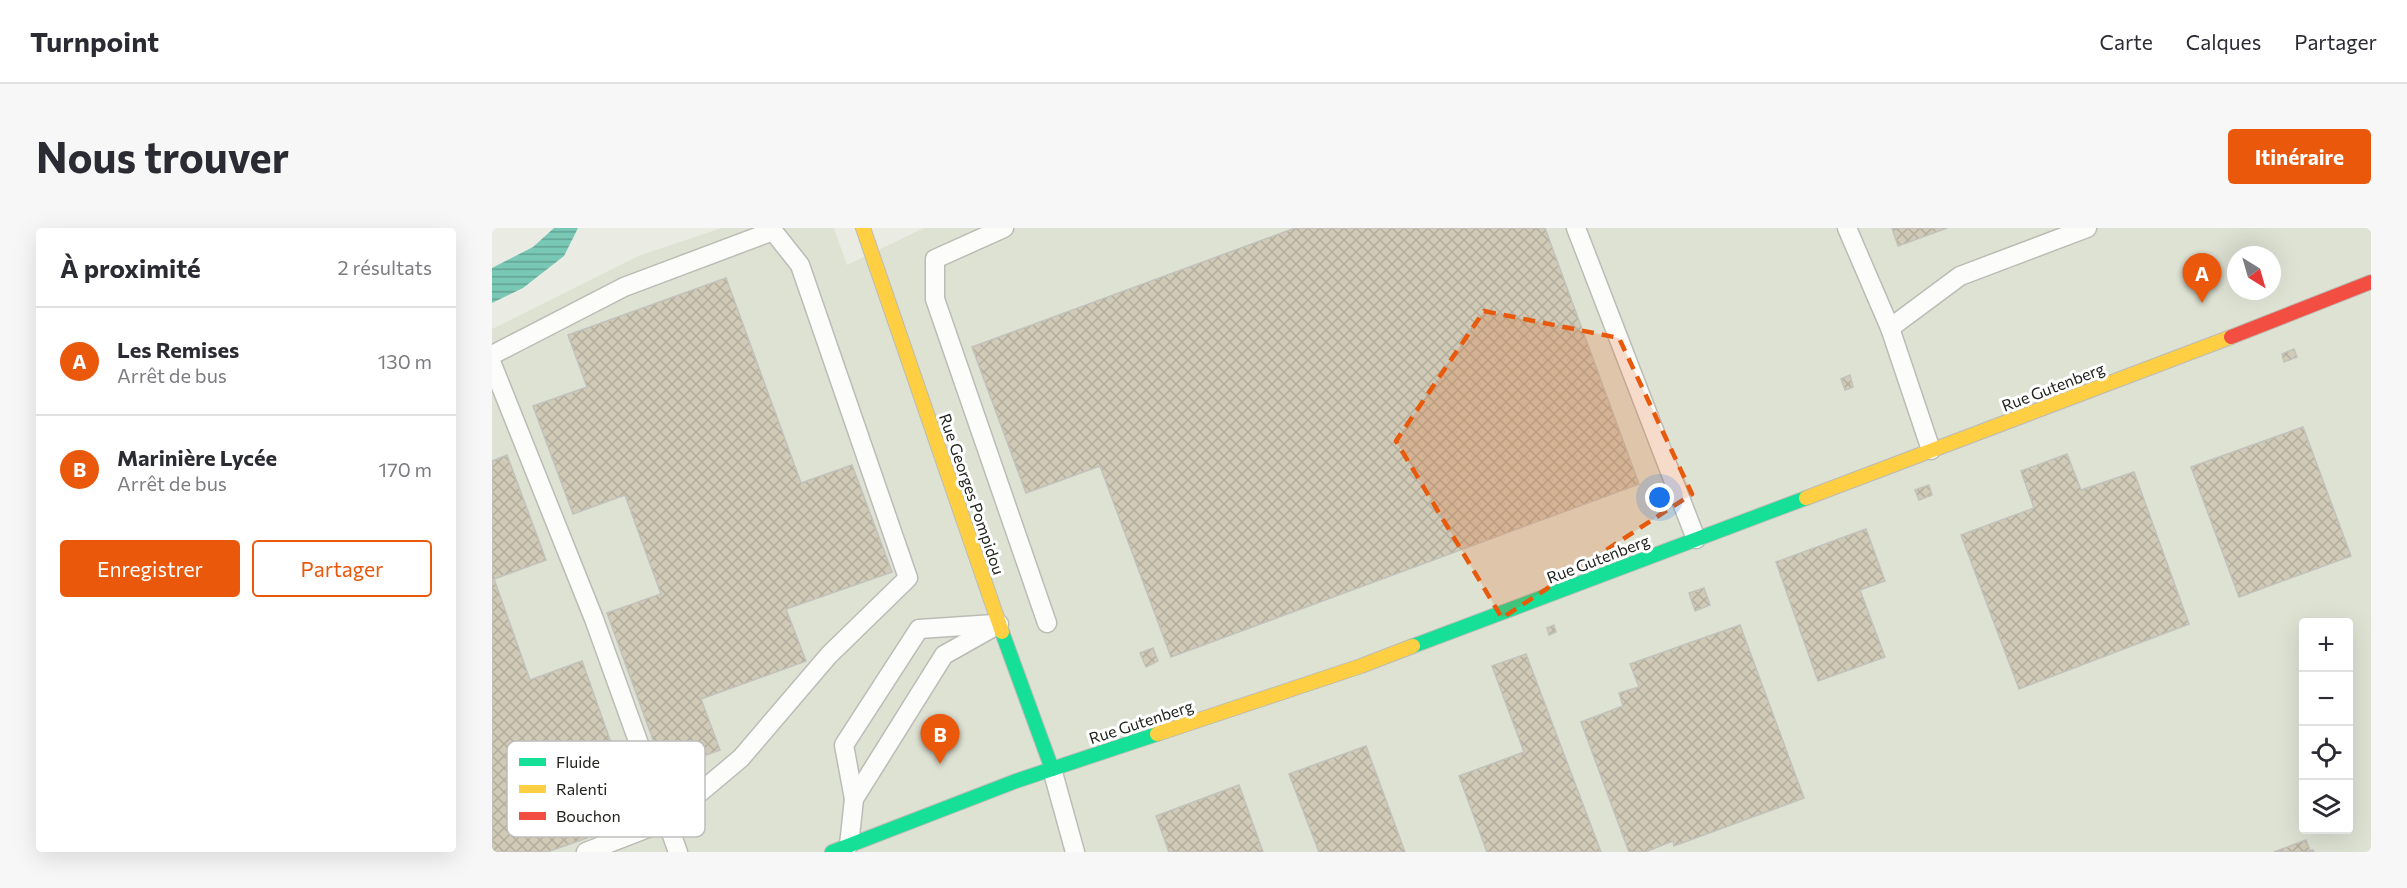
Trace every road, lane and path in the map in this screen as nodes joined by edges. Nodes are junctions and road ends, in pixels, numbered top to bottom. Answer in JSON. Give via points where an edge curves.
{"nodes":[{"id":1,"x":863,"y":228,"type":"edge"},
{"id":2,"x":1004,"y":228,"type":"edge"},
{"id":3,"x":1576,"y":228,"type":"edge"},
{"id":4,"x":1847,"y":228,"type":"edge"},
{"id":5,"x":2087,"y":228,"type":"edge"},
{"id":6,"x":2371,"y":282,"type":"edge"},
{"id":7,"x":1890,"y":328,"type":"junction"},
{"id":8,"x":492,"y":355,"type":"edge"},
{"id":9,"x":492,"y":364,"type":"edge"},
{"id":10,"x":1931,"y":450,"type":"junction"},
{"id":11,"x":1696,"y":539,"type":"junction"},
{"id":12,"x":1047,"y":623,"type":"dead end"},
{"id":13,"x":999,"y":624,"type":"junction"},
{"id":14,"x":637,"y":741,"type":"edge"},
{"id":15,"x":1052,"y":769,"type":"junction"},
{"id":16,"x":705,"y":788,"type":"edge"},
{"id":17,"x":854,"y":799,"type":"junction"},
{"id":18,"x":625,"y":837,"type":"edge"},
{"id":19,"x":672,"y":837,"type":"edge"},
{"id":20,"x":849,"y":845,"type":"junction"},
{"id":21,"x":586,"y":852,"type":"edge"},
{"id":22,"x":678,"y":852,"type":"edge"},
{"id":23,"x":832,"y":852,"type":"edge"},
{"id":24,"x":1076,"y":852,"type":"edge"}],
"edges":[{"from":1,"to":13,"type":"street","name":"Rue Georges Pompidou"},
{"from":2,"to":12,"type":"lane","via":[[935,259],[935,298]]},
{"from":3,"to":11,"type":"lane"},
{"from":4,"to":7,"type":"lane"},
{"from":5,"to":7,"type":"lane","via":[[1960,276]]},
{"from":6,"to":10,"type":"street","name":"Rue Gutenberg"},
{"from":7,"to":10,"type":"lane"},
{"from":8,"to":16,"type":"lane","via":[[624,287],[772,231],[800,265],[908,578],[829,655],[741,758]]},
{"from":9,"to":14,"type":"lane","via":[[594,620]]},
{"from":10,"to":11,"type":"street","name":"Rue Gutenberg"},
{"from":11,"to":15,"type":"street","name":"Rue Gutenberg","via":[[1361,666]]},
{"from":13,"to":15,"type":"street","name":"Rue Georges Pompidou"},
{"from":13,"to":17,"type":"lane","via":[[944,656]]},
{"from":13,"to":17,"type":"lane","via":[[919,629],[844,745]]},
{"from":15,"to":20,"type":"street","name":"Rue Gutenberg"},
{"from":15,"to":24,"type":"lane"},
{"from":17,"to":20,"type":"lane"},
{"from":18,"to":21,"type":"lane"},
{"from":19,"to":22,"type":"lane"},
{"from":20,"to":23,"type":"street","name":"Rue Gutenberg"}]}
